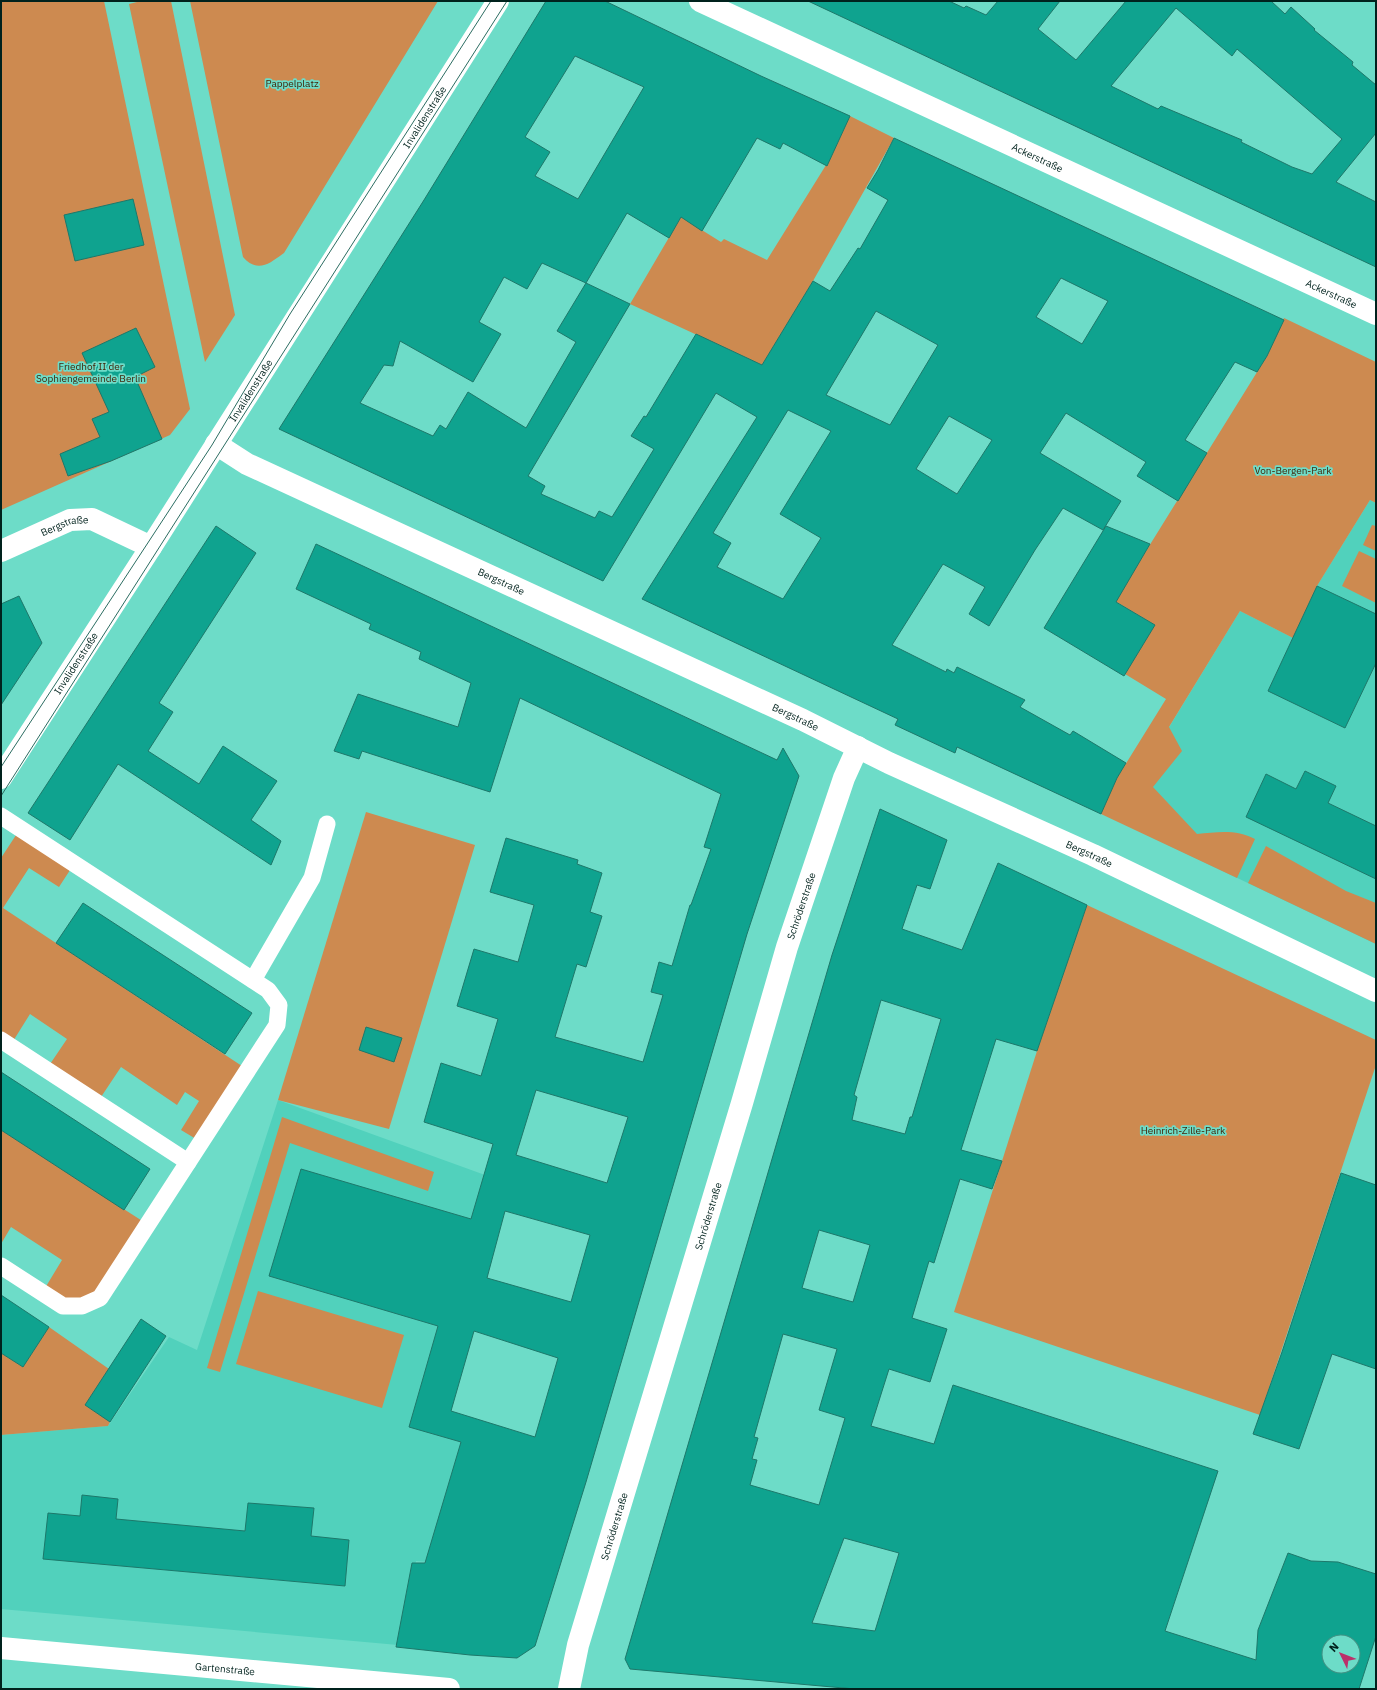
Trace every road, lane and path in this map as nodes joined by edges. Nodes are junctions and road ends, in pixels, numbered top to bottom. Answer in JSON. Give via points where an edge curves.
{"nodes":[{"id":1,"x":498,"y":1,"type":"edge"},
{"id":2,"x":700,"y":1,"type":"edge"},
{"id":3,"x":1376,"y":314,"type":"edge"},
{"id":4,"x":216,"y":444,"type":"junction"},
{"id":5,"x":151,"y":547,"type":"junction"},
{"id":6,"x":1,"y":551,"type":"edge"},
{"id":7,"x":858,"y":747,"type":"junction"},
{"id":8,"x":1,"y":778,"type":"edge"},
{"id":9,"x":1,"y":816,"type":"edge"},
{"id":10,"x":327,"y":824,"type":"dead end"},
{"id":11,"x":253,"y":980,"type":"junction"},
{"id":12,"x":1376,"y":991,"type":"edge"},
{"id":13,"x":1,"y":1040,"type":"edge"},
{"id":14,"x":188,"y":1162,"type":"junction"},
{"id":15,"x":1,"y":1266,"type":"edge"},
{"id":16,"x":1,"y":1648,"type":"edge"},
{"id":17,"x":435,"y":1688,"type":"edge"},
{"id":18,"x":569,"y":1689,"type":"edge"}],
"edges":[{"from":1,"to":4,"type":"street","name":"Invalidenstraße"},
{"from":2,"to":3,"type":"street","name":"Ackerstraße"},
{"from":4,"to":5,"type":"street","name":"Invalidenstraße"},
{"from":4,"to":7,"type":"street","name":"Bergstraße","via":[[247,464],[798,717]]},
{"from":5,"to":6,"type":"street","name":"Bergstraße","via":[[92,519],[70,520]]},
{"from":5,"to":8,"type":"street","name":"Invalidenstraße"},
{"from":7,"to":12,"type":"street","name":"Bergstraße","via":[[1093,855]]},
{"from":7,"to":18,"type":"street","name":"Schröderstraße","via":[[844,778],[787,947],[578,1645]]},
{"from":9,"to":11,"type":"lane"},
{"from":10,"to":11,"type":"lane","via":[[312,878]]},
{"from":11,"to":14,"type":"lane","via":[[268,990],[279,1005],[277,1025]]},
{"from":13,"to":14,"type":"lane"},
{"from":14,"to":15,"type":"lane","via":[[100,1298],[82,1306],[63,1306]]},
{"from":16,"to":17,"type":"street","name":"Gartenstraße"}]}
